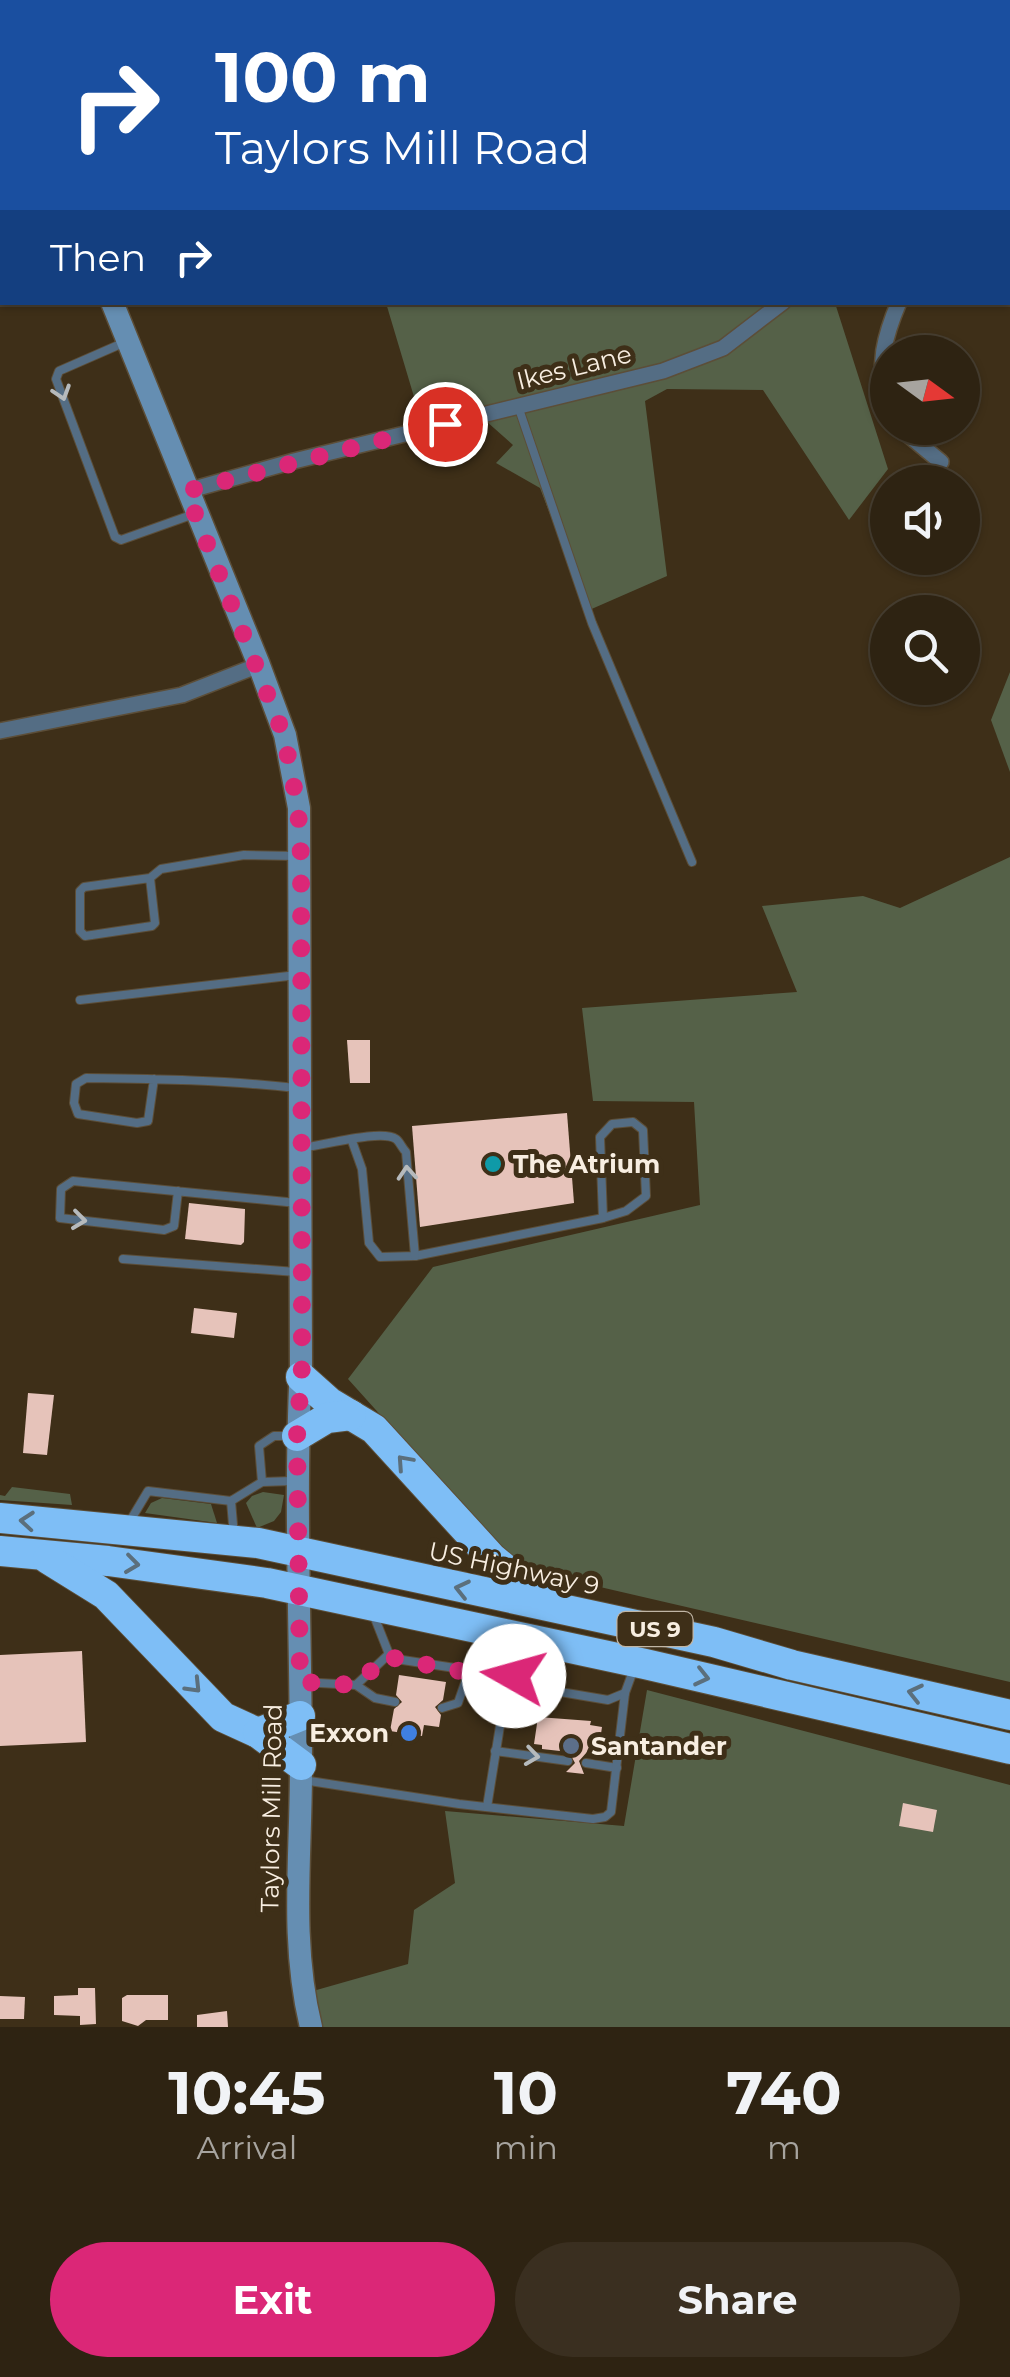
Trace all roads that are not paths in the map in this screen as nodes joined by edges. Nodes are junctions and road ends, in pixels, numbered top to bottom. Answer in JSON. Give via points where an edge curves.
{"nodes":[{"id":1,"x":113,"y":305,"type":"edge"},
{"id":2,"x":779,"y":305,"type":"edge"},
{"id":3,"x":898,"y":305,"type":"edge"},
{"id":4,"x":886,"y":335,"type":"edge"},
{"id":5,"x":127,"y":341,"type":"junction"},
{"id":6,"x":518,"y":406,"type":"junction"},
{"id":7,"x":921,"y":445,"type":"edge"},
{"id":8,"x":942,"y":462,"type":"dead end"},
{"id":9,"x":191,"y":502,"type":"junction"},
{"id":10,"x":259,"y":665,"type":"junction"},
{"id":11,"x":0,"y":730,"type":"edge"},
{"id":12,"x":301,"y":856,"type":"junction"},
{"id":13,"x":692,"y":862,"type":"dead end"},
{"id":14,"x":150,"y":878,"type":"junction"},
{"id":15,"x":301,"y":974,"type":"junction"},
{"id":16,"x":80,"y":1000,"type":"dead end"},
{"id":17,"x":154,"y":1079,"type":"junction"},
{"id":18,"x":301,"y":1089,"type":"junction"},
{"id":19,"x":352,"y":1141,"type":"junction"},
{"id":20,"x":301,"y":1148,"type":"junction"},
{"id":21,"x":178,"y":1192,"type":"junction"},
{"id":22,"x":302,"y":1204,"type":"junction"},
{"id":23,"x":603,"y":1218,"type":"junction"},
{"id":24,"x":415,"y":1256,"type":"junction"},
{"id":25,"x":123,"y":1259,"type":"dead end"},
{"id":26,"x":301,"y":1272,"type":"junction"},
{"id":27,"x":301,"y":1377,"type":"junction"},
{"id":28,"x":351,"y":1415,"type":"junction"},
{"id":29,"x":297,"y":1436,"type":"junction"},
{"id":30,"x":297,"y":1481,"type":"junction"},
{"id":31,"x":262,"y":1482,"type":"junction"},
{"id":32,"x":232,"y":1500,"type":"junction"},
{"id":33,"x":0,"y":1518,"type":"edge"},
{"id":34,"x":126,"y":1529,"type":"junction"},
{"id":35,"x":235,"y":1540,"type":"junction"},
{"id":36,"x":0,"y":1551,"type":"edge"},
{"id":37,"x":298,"y":1552,"type":"junction"},
{"id":38,"x":42,"y":1554,"type":"junction"},
{"id":39,"x":298,"y":1592,"type":"junction"},
{"id":40,"x":547,"y":1604,"type":"junction"},
{"id":41,"x":371,"y":1607,"type":"junction"},
{"id":42,"x":512,"y":1636,"type":"junction"},
{"id":43,"x":389,"y":1654,"type":"junction"},
{"id":44,"x":636,"y":1662,"type":"junction"},
{"id":45,"x":470,"y":1668,"type":"junction"},
{"id":46,"x":514,"y":1676,"type":"junction"},
{"id":47,"x":300,"y":1682,"type":"junction"},
{"id":48,"x":356,"y":1685,"type":"junction"},
{"id":49,"x":626,"y":1693,"type":"junction"},
{"id":50,"x":395,"y":1702,"type":"dead end"},
{"id":51,"x":442,"y":1708,"type":"dead end"},
{"id":52,"x":300,"y":1716,"type":"junction"},
{"id":53,"x":1010,"y":1716,"type":"edge"},
{"id":54,"x":258,"y":1733,"type":"junction"},
{"id":55,"x":1010,"y":1750,"type":"edge"},
{"id":56,"x":495,"y":1751,"type":"junction"},
{"id":57,"x":568,"y":1761,"type":"dead end"},
{"id":58,"x":586,"y":1763,"type":"dead end"},
{"id":59,"x":617,"y":1768,"type":"junction"},
{"id":60,"x":301,"y":1773,"type":"junction"},
{"id":61,"x":487,"y":1808,"type":"junction"},
{"id":62,"x":311,"y":2027,"type":"edge"}],
"edges":[{"from":1,"to":5,"type":"street","name":"Taylors Mill Road"},
{"from":2,"to":6,"type":"street","name":"Ikes Lane","via":[[702,359]]},
{"from":3,"to":4,"type":"street"},
{"from":5,"to":9,"type":"street","name":"Taylors Mill Road"},
{"from":5,"to":9,"type":"lane","one_way":true,"via":[[59,371],[56,379],[115,537],[122,540]]},
{"from":6,"to":9,"type":"street","name":"Ikes Lane"},
{"from":6,"to":13,"type":"lane","via":[[592,623]]},
{"from":7,"to":8,"type":"street"},
{"from":9,"to":10,"type":"street","name":"Taylors Mill Road"},
{"from":10,"to":11,"type":"street","via":[[182,694]]},
{"from":10,"to":12,"type":"street","name":"Taylors Mill Road","via":[[292,769]]},
{"from":12,"to":14,"type":"lane","via":[[244,855],[161,870]]},
{"from":12,"to":15,"type":"street","name":"Taylors Mill Road"},
{"from":14,"to":14,"type":"lane","via":[[84,887],[80,932],[152,926]]},
{"from":15,"to":16,"type":"lane"},
{"from":15,"to":18,"type":"street","name":"Taylors Mill Road"},
{"from":17,"to":17,"type":"lane","via":[[86,1078],[76,1084],[78,1114],[148,1121]]},
{"from":17,"to":18,"type":"lane"},
{"from":18,"to":20,"type":"street","name":"Taylors Mill Road"},
{"from":19,"to":20,"type":"lane"},
{"from":19,"to":24,"type":"lane","via":[[362,1168],[370,1244],[380,1258]]},
{"from":24,"to":19,"type":"lane","one_way":true,"via":[[406,1152],[396,1139],[378,1134]]},
{"from":20,"to":22,"type":"street","name":"Taylors Mill Road"},
{"from":21,"to":21,"type":"lane","one_way":true,"via":[[73,1181],[61,1189],[60,1218],[164,1230],[174,1226]]},
{"from":21,"to":22,"type":"lane"},
{"from":22,"to":26,"type":"street","name":"Taylors Mill Road"},
{"from":23,"to":23,"type":"lane","via":[[626,1212],[646,1196],[643,1130],[633,1122],[612,1124],[600,1137]]},
{"from":23,"to":24,"type":"lane"},
{"from":25,"to":26,"type":"lane"},
{"from":26,"to":27,"type":"street","name":"Taylors Mill Road"},
{"from":27,"to":28,"type":"highway"},
{"from":27,"to":29,"type":"street","name":"Taylors Mill Road"},
{"from":28,"to":29,"type":"highway","via":[[327,1418]]},
{"from":40,"to":28,"type":"highway","one_way":true,"via":[[492,1558],[374,1429]]},
{"from":29,"to":30,"type":"street","name":"Taylors Mill Road"},
{"from":29,"to":31,"type":"lane","via":[[274,1436],[259,1446]]},
{"from":30,"to":31,"type":"lane"},
{"from":30,"to":37,"type":"street","name":"Taylors Mill Road"},
{"from":31,"to":32,"type":"lane"},
{"from":32,"to":34,"type":"lane","via":[[148,1491]]},
{"from":32,"to":35,"type":"lane"},
{"from":34,"to":33,"type":"highway","name":"US Highway 9","number":"US 9","one_way":true},
{"from":34,"to":35,"type":"highway","name":"US Highway 9","number":"US 9"},
{"from":35,"to":37,"type":"highway","name":"US Highway 9","number":"US 9"},
{"from":36,"to":38,"type":"highway","number":"US 9"},
{"from":37,"to":39,"type":"street","name":"Taylors Mill Road"},
{"from":40,"to":37,"type":"highway","name":"US Highway 9","number":"US 9","one_way":true},
{"from":38,"to":39,"type":"highway","number":"US 9","one_way":true},
{"from":38,"to":54,"type":"highway","one_way":true,"via":[[106,1596],[224,1717]]},
{"from":39,"to":41,"type":"highway","number":"US 9"},
{"from":39,"to":47,"type":"street","name":"Taylors Mill Road"},
{"from":53,"to":40,"type":"highway","name":"US Highway 9","number":"US 9","one_way":true},
{"from":41,"to":42,"type":"highway","number":"US 9"},
{"from":41,"to":43,"type":"lane"},
{"from":42,"to":44,"type":"highway","number":"US 9"},
{"from":42,"to":45,"type":"lane"},
{"from":42,"to":46,"type":"lane"},
{"from":43,"to":45,"type":"lane"},
{"from":43,"to":48,"type":"lane"},
{"from":44,"to":49,"type":"lane"},
{"from":44,"to":55,"type":"highway","number":"US 9","one_way":true},
{"from":45,"to":46,"type":"lane"},
{"from":45,"to":51,"type":"lane","via":[[458,1702]]},
{"from":46,"to":49,"type":"lane","via":[[519,1685],[608,1700]]},
{"from":46,"to":56,"type":"lane"},
{"from":47,"to":48,"type":"lane"},
{"from":47,"to":52,"type":"street","name":"Taylors Mill Road"},
{"from":48,"to":50,"type":"lane"},
{"from":49,"to":59,"type":"lane"},
{"from":52,"to":54,"type":"highway"},
{"from":52,"to":60,"type":"street","name":"Taylors Mill Road"},
{"from":54,"to":60,"type":"highway"},
{"from":56,"to":57,"type":"lane","one_way":true},
{"from":56,"to":61,"type":"lane"},
{"from":58,"to":59,"type":"lane"},
{"from":59,"to":61,"type":"lane","via":[[605,1817]]},
{"from":60,"to":61,"type":"lane"},
{"from":60,"to":62,"type":"street","name":"Taylors Mill Road","via":[[296,1938]]}]}
